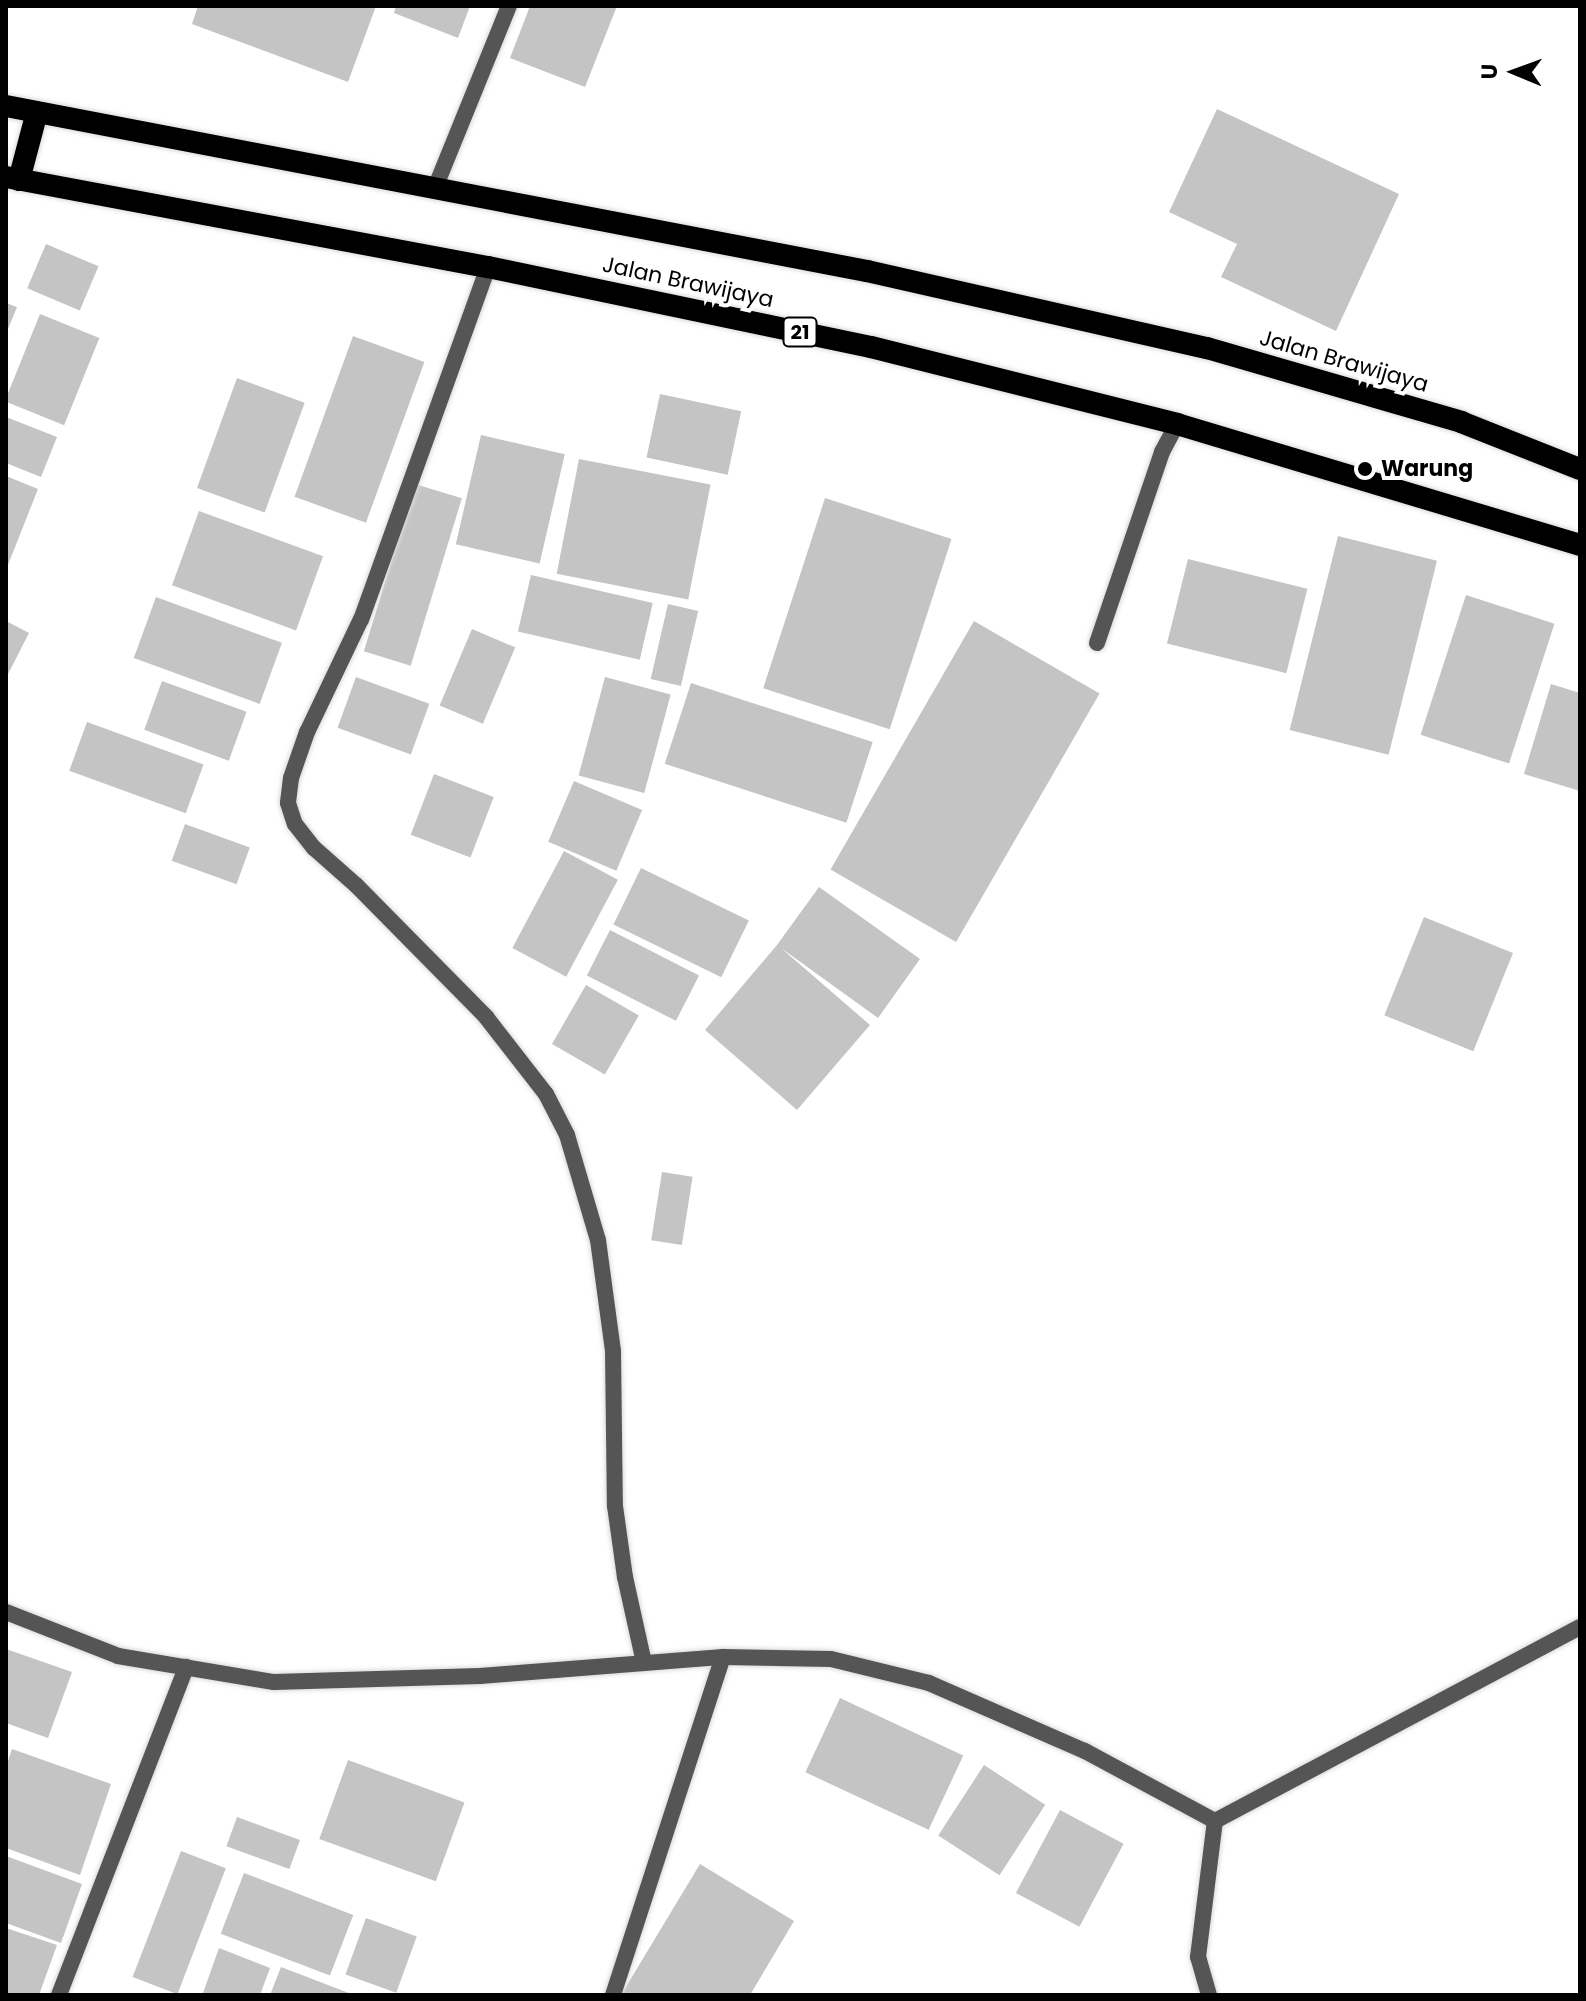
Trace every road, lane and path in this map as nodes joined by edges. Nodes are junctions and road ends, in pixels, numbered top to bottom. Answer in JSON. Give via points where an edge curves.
{"nodes":[{"id":1,"x":509,"y":6,"type":"edge"},
{"id":2,"x":6,"y":106,"type":"edge"},
{"id":3,"x":37,"y":112,"type":"junction"},
{"id":4,"x":12,"y":178,"type":"edge"},
{"id":5,"x":435,"y":188,"type":"junction"},
{"id":6,"x":488,"y":267,"type":"junction"},
{"id":7,"x":1177,"y":424,"type":"junction"},
{"id":8,"x":1580,"y":469,"type":"edge"},
{"id":9,"x":1580,"y":545,"type":"edge"},
{"id":10,"x":1097,"y":643,"type":"dead end"},
{"id":11,"x":6,"y":1612,"type":"edge"},
{"id":12,"x":1580,"y":1627,"type":"edge"},
{"id":13,"x":723,"y":1657,"type":"junction"},
{"id":14,"x":644,"y":1663,"type":"junction"},
{"id":15,"x":186,"y":1667,"type":"junction"},
{"id":16,"x":1215,"y":1821,"type":"junction"},
{"id":17,"x":59,"y":1995,"type":"edge"},
{"id":18,"x":613,"y":1995,"type":"edge"},
{"id":19,"x":1209,"y":1995,"type":"edge"}],
"edges":[{"from":1,"to":5,"type":"street"},
{"from":2,"to":3,"type":"highway","name":"Jalan Brawijaya"},
{"from":3,"to":4,"type":"highway"},
{"from":3,"to":5,"type":"highway","name":"Jalan Brawijaya"},
{"from":4,"to":6,"type":"highway","name":"Jalan Brawijaya","number":"21"},
{"from":5,"to":8,"type":"highway","name":"Jalan Brawijaya","via":[[867,271],[1207,348],[1461,422]]},
{"from":6,"to":7,"type":"highway","name":"Jalan Brawijaya","number":"21","via":[[871,347]]},
{"from":6,"to":14,"type":"street","via":[[361,619],[307,732],[288,803],[295,824],[314,848],[486,1017],[546,1094],[567,1135],[598,1240],[613,1351],[615,1506]]},
{"from":7,"to":9,"type":"highway","name":"Jalan Brawijaya","number":"21"},
{"from":7,"to":10,"type":"street","via":[[1162,452]]},
{"from":11,"to":15,"type":"street","via":[[118,1656]]},
{"from":12,"to":16,"type":"street"},
{"from":13,"to":14,"type":"street"},
{"from":13,"to":16,"type":"street","via":[[831,1659],[929,1683],[1085,1751]]},
{"from":13,"to":18,"type":"street"},
{"from":14,"to":15,"type":"street","via":[[480,1676],[274,1682]]},
{"from":15,"to":17,"type":"street"},
{"from":16,"to":19,"type":"street","via":[[1198,1957]]}]}
